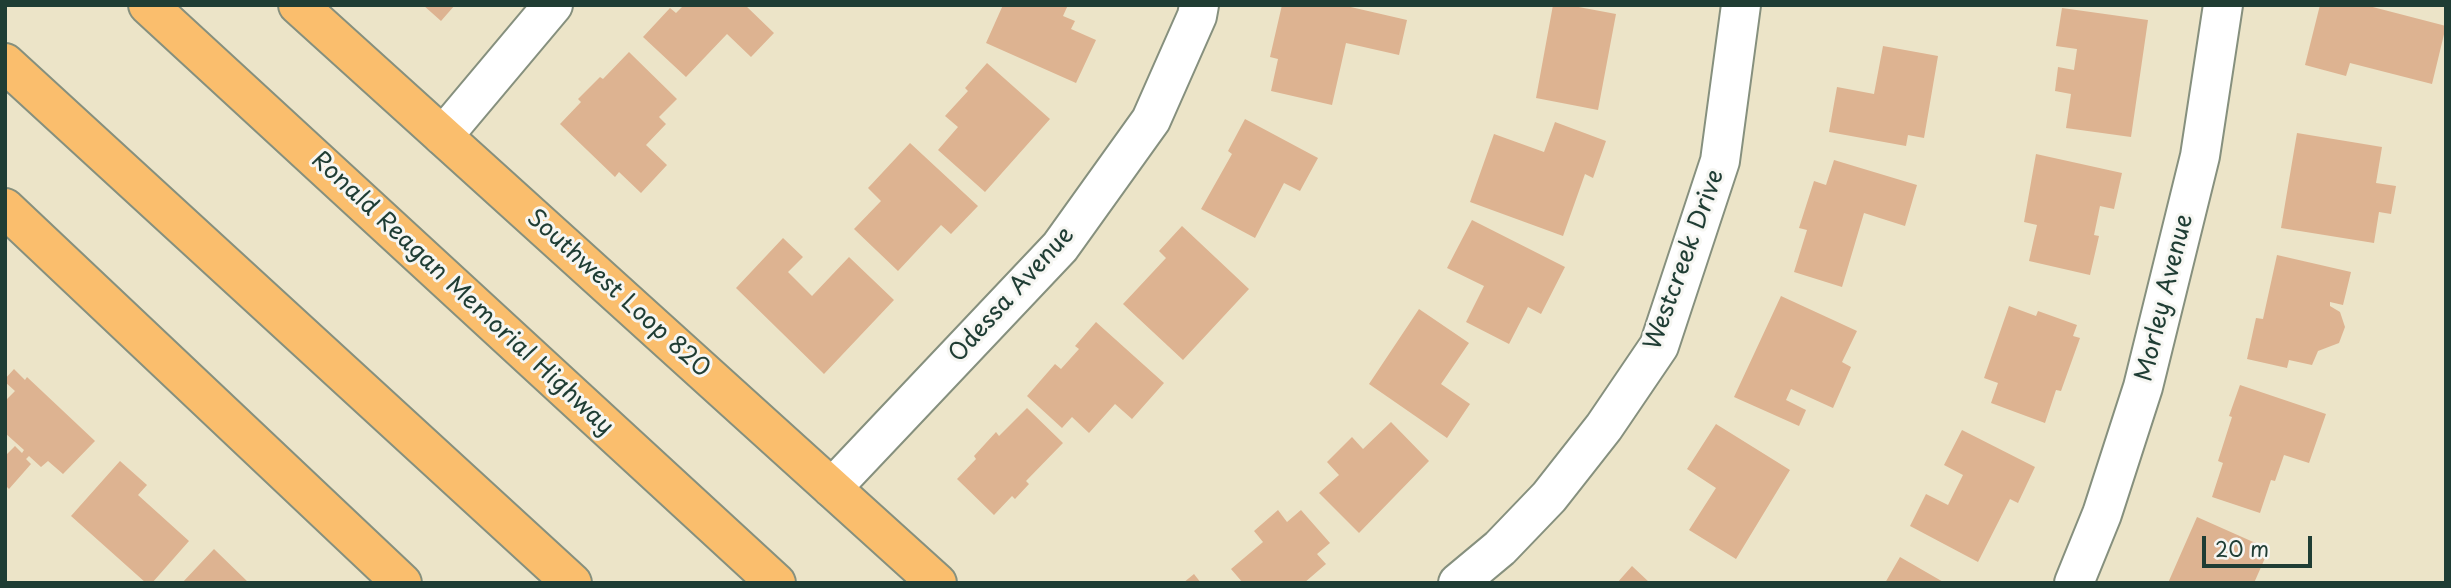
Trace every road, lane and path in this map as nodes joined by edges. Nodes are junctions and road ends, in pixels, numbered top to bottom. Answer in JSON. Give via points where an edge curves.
{"nodes":[{"id":1,"x":148,"y":5,"type":"edge"},
{"id":2,"x":298,"y":5,"type":"edge"},
{"id":3,"x":553,"y":5,"type":"edge"},
{"id":4,"x":1199,"y":5,"type":"edge"},
{"id":5,"x":1741,"y":5,"type":"edge"},
{"id":6,"x":2223,"y":5,"type":"edge"},
{"id":7,"x":5,"y":63,"type":"edge"},
{"id":8,"x":443,"y":136,"type":"junction"},
{"id":9,"x":5,"y":208,"type":"edge"},
{"id":10,"x":832,"y":488,"type":"junction"},
{"id":11,"x":1500,"y":548,"type":"junction"},
{"id":12,"x":402,"y":583,"type":"edge"},
{"id":13,"x":572,"y":583,"type":"edge"},
{"id":14,"x":776,"y":583,"type":"edge"},
{"id":15,"x":937,"y":583,"type":"edge"},
{"id":16,"x":1458,"y":583,"type":"edge"},
{"id":17,"x":1479,"y":583,"type":"edge"},
{"id":18,"x":2074,"y":583,"type":"edge"}],
"edges":[{"from":1,"to":14,"type":"main road","name":"Ronald Reagan Memorial Highway"},
{"from":2,"to":8,"type":"main road","name":"Southwest Loop 820"},
{"from":3,"to":8,"type":"street"},
{"from":4,"to":10,"type":"street","name":"Odessa Avenue","via":[[1151,120],[1060,247]]},
{"from":5,"to":11,"type":"street","name":"Westcreek Drive","via":[[1720,161],[1659,346],[1549,498]]},
{"from":6,"to":18,"type":"street","name":"Morley Avenue","via":[[2200,156],[2143,387]]},
{"from":7,"to":13,"type":"main road"},
{"from":8,"to":10,"type":"main road","name":"Southwest Loop 820"},
{"from":9,"to":12,"type":"main road"},
{"from":10,"to":15,"type":"main road","name":"Southwest Loop 820"},
{"from":11,"to":16,"type":"street","name":"Westcreek Drive"},
{"from":11,"to":17,"type":"street","name":"Westcreek Drive"}]}
